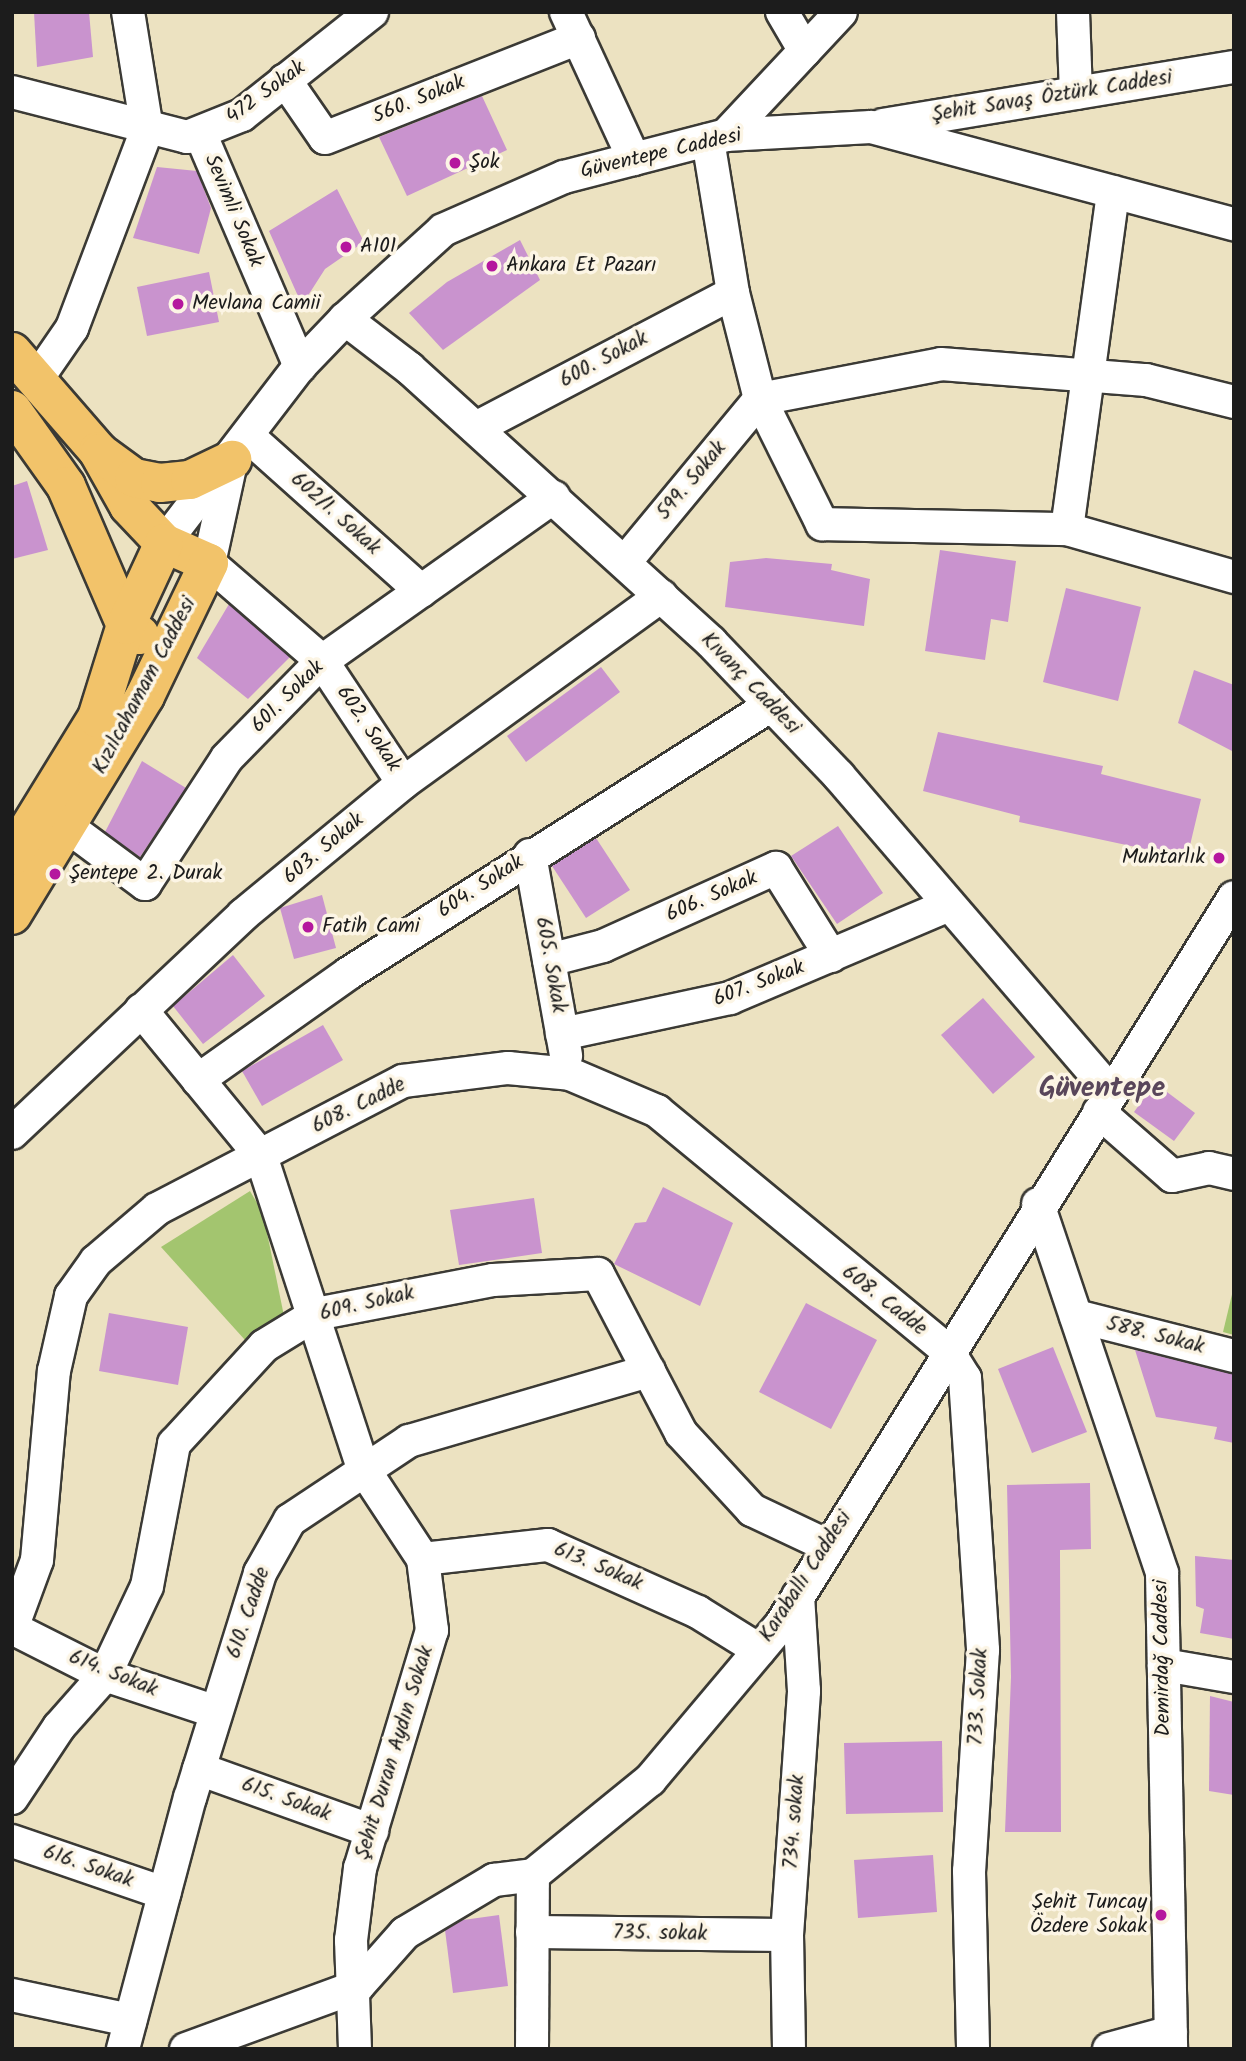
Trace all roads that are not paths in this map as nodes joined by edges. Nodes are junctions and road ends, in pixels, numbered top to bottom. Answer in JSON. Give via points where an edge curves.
{"nodes":[{"id":1,"x":128,"y":12,"type":"edge"},
{"id":2,"x":372,"y":12,"type":"edge"},
{"id":3,"x":782,"y":12,"type":"edge"},
{"id":4,"x":841,"y":12,"type":"edge"},
{"id":5,"x":1073,"y":12,"type":"edge"},
{"id":6,"x":572,"y":25,"type":"edge"},
{"id":7,"x":805,"y":51,"type":"junction"},
{"id":8,"x":1234,"y":67,"type":"edge"},
{"id":9,"x":285,"y":80,"type":"junction"},
{"id":10,"x":12,"y":92,"type":"edge"},
{"id":11,"x":1076,"y":93,"type":"junction"},
{"id":12,"x":871,"y":127,"type":"junction"},
{"id":13,"x":147,"y":129,"type":"junction"},
{"id":14,"x":200,"y":133,"type":"junction"},
{"id":15,"x":717,"y":137,"type":"junction"},
{"id":16,"x":634,"y":159,"type":"junction"},
{"id":17,"x":1113,"y":192,"type":"junction"},
{"id":18,"x":1234,"y":225,"type":"edge"},
{"id":19,"x":733,"y":293,"type":"junction"},
{"id":20,"x":345,"y":319,"type":"junction"},
{"id":21,"x":26,"y":364,"type":"edge"},
{"id":22,"x":300,"y":366,"type":"junction"},
{"id":23,"x":1088,"y":375,"type":"junction"},
{"id":24,"x":760,"y":399,"type":"junction"},
{"id":25,"x":1234,"y":402,"type":"edge"},
{"id":26,"x":12,"y":410,"type":"edge"},
{"id":27,"x":475,"y":428,"type":"junction"},
{"id":28,"x":240,"y":448,"type":"junction"},
{"id":29,"x":98,"y":451,"type":"junction"},
{"id":30,"x":554,"y":497,"type":"junction"},
{"id":31,"x":1068,"y":529,"type":"junction"},
{"id":32,"x":164,"y":543,"type":"junction"},
{"id":33,"x":625,"y":562,"type":"junction"},
{"id":34,"x":209,"y":563,"type":"junction"},
{"id":35,"x":1234,"y":577,"type":"edge"},
{"id":36,"x":421,"y":591,"type":"junction"},
{"id":37,"x":661,"y":596,"type":"junction"},
{"id":38,"x":126,"y":625,"type":"junction"},
{"id":39,"x":166,"y":656,"type":"junction"},
{"id":40,"x":322,"y":661,"type":"junction"},
{"id":41,"x":771,"y":705,"type":"junction"},
{"id":42,"x":403,"y":783,"type":"junction"},
{"id":43,"x":68,"y":827,"type":"junction"},
{"id":44,"x":530,"y":855,"type":"junction"},
{"id":45,"x":12,"y":856,"type":"edge"},
{"id":46,"x":947,"y":906,"type":"junction"},
{"id":47,"x":12,"y":915,"type":"edge"},
{"id":48,"x":1230,"y":918,"type":"edge"},
{"id":49,"x":831,"y":956,"type":"junction"},
{"id":50,"x":549,"y":960,"type":"junction"},
{"id":51,"x":141,"y":1010,"type":"junction"},
{"id":52,"x":562,"y":1034,"type":"junction"},
{"id":53,"x":570,"y":1074,"type":"junction"},
{"id":54,"x":198,"y":1080,"type":"junction"},
{"id":55,"x":1105,"y":1103,"type":"junction"},
{"id":56,"x":12,"y":1133,"type":"edge"},
{"id":57,"x":261,"y":1156,"type":"junction"},
{"id":58,"x":1234,"y":1174,"type":"edge"},
{"id":59,"x":1038,"y":1203,"type":"junction"},
{"id":60,"x":316,"y":1314,"type":"junction"},
{"id":61,"x":1076,"y":1316,"type":"junction"},
{"id":62,"x":948,"y":1351,"type":"junction"},
{"id":63,"x":1234,"y":1356,"type":"edge"},
{"id":64,"x":649,"y":1371,"type":"junction"},
{"id":65,"x":363,"y":1468,"type":"junction"},
{"id":66,"x":828,"y":1546,"type":"junction"},
{"id":67,"x":423,"y":1559,"type":"junction"},
{"id":68,"x":797,"y":1597,"type":"junction"},
{"id":69,"x":12,"y":1628,"type":"edge"},
{"id":70,"x":759,"y":1650,"type":"junction"},
{"id":71,"x":1164,"y":1665,"type":"junction"},
{"id":72,"x":105,"y":1675,"type":"junction"},
{"id":73,"x":1234,"y":1677,"type":"edge"},
{"id":74,"x":216,"y":1712,"type":"junction"},
{"id":75,"x":199,"y":1769,"type":"junction"},
{"id":76,"x":12,"y":1798,"type":"edge"},
{"id":77,"x":372,"y":1830,"type":"junction"},
{"id":78,"x":12,"y":1841,"type":"edge"},
{"id":79,"x":533,"y":1875,"type":"junction"},
{"id":80,"x":164,"y":1894,"type":"junction"},
{"id":81,"x":532,"y":1932,"type":"junction"},
{"id":82,"x":787,"y":1935,"type":"junction"},
{"id":83,"x":358,"y":1986,"type":"junction"},
{"id":84,"x":12,"y":1995,"type":"edge"},
{"id":85,"x":127,"y":2035,"type":"edge"},
{"id":86,"x":1171,"y":2040,"type":"edge"},
{"id":87,"x":186,"y":2049,"type":"edge"},
{"id":88,"x":355,"y":2049,"type":"edge"},
{"id":89,"x":532,"y":2049,"type":"edge"},
{"id":90,"x":789,"y":2049,"type":"edge"},
{"id":91,"x":973,"y":2049,"type":"edge"},
{"id":92,"x":1109,"y":2049,"type":"edge"}],
"edges":[{"from":1,"to":13,"type":"street"},
{"from":2,"to":9,"type":"street","name":"472 Sokak"},
{"from":3,"to":7,"type":"street"},
{"from":4,"to":7,"type":"street"},
{"from":5,"to":11,"type":"street"},
{"from":6,"to":9,"type":"street","name":"560. Sokak","via":[[325,138]]},
{"from":6,"to":16,"type":"street"},
{"from":7,"to":15,"type":"street"},
{"from":8,"to":11,"type":"street","name":"Şehit Savaş Öztürk Caddesi"},
{"from":9,"to":14,"type":"street","name":"472 Sokak","via":[[242,115]]},
{"from":10,"to":13,"type":"street","name":"472 Sokak"},
{"from":11,"to":12,"type":"street","name":"Şehit Savaş Öztürk Caddesi"},
{"from":12,"to":15,"type":"street","name":"Güventepe Caddesi"},
{"from":12,"to":17,"type":"street","name":"Güventepe Caddesi"},
{"from":13,"to":14,"type":"street","name":"472 Sokak"},
{"from":13,"to":21,"type":"street","via":[[72,328]]},
{"from":14,"to":22,"type":"street","name":"Sevimli Sokak"},
{"from":15,"to":16,"type":"street","name":"Güventepe Caddesi"},
{"from":15,"to":19,"type":"street"},
{"from":16,"to":20,"type":"street","name":"Güventepe Caddesi","via":[[564,177],[443,230]]},
{"from":17,"to":18,"type":"street","name":"Güventepe Caddesi"},
{"from":17,"to":23,"type":"street"},
{"from":19,"to":24,"type":"street"},
{"from":19,"to":27,"type":"street","name":"600. Sokak"},
{"from":20,"to":22,"type":"street","name":"Güventepe Caddesi"},
{"from":20,"to":27,"type":"street","name":"Kıvanç Caddesi"},
{"from":21,"to":29,"type":"main road"},
{"from":22,"to":28,"type":"street","name":"Güventepe Caddesi"},
{"from":23,"to":24,"type":"street","via":[[941,363]]},
{"from":23,"to":25,"type":"street","via":[[1146,380]]},
{"from":23,"to":31,"type":"street"},
{"from":24,"to":31,"type":"street","via":[[822,524]]},
{"from":24,"to":33,"type":"street","name":"599. Sokak"},
{"from":26,"to":38,"type":"main road","via":[[66,486]]},
{"from":27,"to":30,"type":"street","name":"Kıvanç Caddesi"},
{"from":28,"to":29,"type":"main road","via":[[190,480],[160,483],[134,478]]},
{"from":28,"to":32,"type":"street","name":"Güventepe Caddesi"},
{"from":28,"to":34,"type":"street"},
{"from":28,"to":36,"type":"street","name":"602/1. Sokak"},
{"from":29,"to":32,"type":"main road","via":[[129,506]]},
{"from":30,"to":33,"type":"street","name":"Kıvanç Caddesi"},
{"from":30,"to":36,"type":"street","name":"601. Sokak"},
{"from":31,"to":35,"type":"street"},
{"from":32,"to":34,"type":"main road"},
{"from":32,"to":38,"type":"main road","name":"Kızılcahamam Caddesi"},
{"from":33,"to":37,"type":"street","name":"Kıvanç Caddesi"},
{"from":34,"to":39,"type":"main road","name":"Kızılcahamam Caddesi"},
{"from":34,"to":40,"type":"street","name":"602. Sokak"},
{"from":36,"to":40,"type":"street","name":"601. Sokak"},
{"from":37,"to":41,"type":"street","name":"Kıvanç Caddesi"},
{"from":37,"to":42,"type":"street","name":"603. Sokak"},
{"from":38,"to":39,"type":"main road"},
{"from":38,"to":45,"type":"main road","name":"Kızılcahamam Caddesi","via":[[97,718]]},
{"from":39,"to":43,"type":"main road","name":"Kızılcahamam Caddesi"},
{"from":40,"to":42,"type":"street","name":"602. Sokak"},
{"from":40,"to":43,"type":"street","name":"601. Sokak","via":[[227,758],[145,884]]},
{"from":41,"to":44,"type":"street","name":"604. Sokak"},
{"from":41,"to":46,"type":"street","name":"Kıvanç Caddesi"},
{"from":42,"to":51,"type":"street","name":"603. Sokak"},
{"from":43,"to":47,"type":"main road","name":"Kızılcahamam Caddesi"},
{"from":44,"to":50,"type":"street","name":"605. Sokak"},
{"from":44,"to":54,"type":"street","name":"604. Sokak"},
{"from":46,"to":49,"type":"street","name":"607. Sokak"},
{"from":46,"to":55,"type":"street","name":"Kıvanç Caddesi"},
{"from":48,"to":55,"type":"street","name":"Karaballı Caddesi"},
{"from":49,"to":50,"type":"street","name":"606. Sokak","via":[[776,868],[603,946]]},
{"from":49,"to":52,"type":"street","name":"607. Sokak","via":[[730,998]]},
{"from":50,"to":52,"type":"street","name":"605. Sokak"},
{"from":51,"to":54,"type":"street","name":"Şehit Duran Aydın Sokak"},
{"from":51,"to":56,"type":"street","name":"603. Sokak"},
{"from":52,"to":53,"type":"street","name":"605. Sokak"},
{"from":53,"to":57,"type":"street","name":"608. Cadde","via":[[508,1068],[403,1081]]},
{"from":53,"to":62,"type":"street","name":"608. Cadde","via":[[657,1111]]},
{"from":54,"to":57,"type":"street","name":"Şehit Duran Aydın Sokak"},
{"from":55,"to":58,"type":"street","name":"Kıvanç Caddesi","via":[[1172,1177],[1209,1168]]},
{"from":55,"to":59,"type":"street","name":"Karaballı Caddesi"},
{"from":57,"to":60,"type":"street","name":"Şehit Duran Aydın Sokak"},
{"from":57,"to":69,"type":"street","name":"608. Cadde","via":[[157,1209],[96,1261],[71,1296],[54,1371],[37,1560]]},
{"from":59,"to":61,"type":"street","name":"Demirdağ Caddesi"},
{"from":59,"to":62,"type":"street","name":"Karaballı Caddesi"},
{"from":60,"to":64,"type":"street","name":"609. Sokak","via":[[481,1282],[598,1273]]},
{"from":60,"to":65,"type":"street","name":"Şehit Duran Aydın Sokak"},
{"from":60,"to":72,"type":"street","name":"609. Sokak","via":[[264,1346],[174,1444],[147,1586]]},
{"from":61,"to":63,"type":"street","name":"588. Sokak"},
{"from":61,"to":71,"type":"street","name":"Demirdağ Caddesi","via":[[1162,1573]]},
{"from":62,"to":66,"type":"street","name":"Karaballı Caddesi"},
{"from":62,"to":91,"type":"street","name":"733. Sokak","via":[[965,1378],[982,1650],[969,1871]]},
{"from":64,"to":65,"type":"street","name":"610. Cadde","via":[[409,1440]]},
{"from":64,"to":66,"type":"street","name":"609. Sokak","via":[[681,1433],[752,1510]]},
{"from":65,"to":67,"type":"street","name":"Şehit Duran Aydın Sokak"},
{"from":65,"to":74,"type":"street","name":"610. Cadde","via":[[290,1520],[260,1573]]},
{"from":66,"to":68,"type":"street","name":"Karaballı Caddesi"},
{"from":67,"to":70,"type":"street","name":"613. Sokak","via":[[548,1545],[698,1612]]},
{"from":67,"to":77,"type":"street","name":"Şehit Duran Aydın Sokak","via":[[432,1630]]},
{"from":68,"to":70,"type":"street","name":"Karaballı Caddesi"},
{"from":68,"to":82,"type":"street","name":"734. sokak","via":[[804,1691]]},
{"from":69,"to":72,"type":"street","name":"614. Sokak"},
{"from":70,"to":79,"type":"street","name":"Karaballı Caddesi","via":[[650,1780]]},
{"from":71,"to":73,"type":"street"},
{"from":71,"to":86,"type":"street","name":"Demirdağ Caddesi"},
{"from":72,"to":74,"type":"street","name":"614. Sokak"},
{"from":72,"to":76,"type":"street","name":"609. Sokak","via":[[59,1727]]},
{"from":74,"to":75,"type":"street","name":"610. Cadde"},
{"from":75,"to":77,"type":"street","name":"615. Sokak"},
{"from":75,"to":80,"type":"street","name":"610. Cadde"},
{"from":77,"to":83,"type":"street","name":"Şehit Duran Aydın Sokak","via":[[360,1868],[351,1940]]},
{"from":78,"to":80,"type":"street","name":"616. Sokak"},
{"from":79,"to":81,"type":"street"},
{"from":79,"to":83,"type":"street","via":[[494,1880],[405,1933]]},
{"from":80,"to":85,"type":"street","name":"610. Cadde"},
{"from":81,"to":82,"type":"street","name":"735. sokak"},
{"from":81,"to":89,"type":"street"},
{"from":82,"to":90,"type":"street","name":"734. sokak"},
{"from":83,"to":87,"type":"street"},
{"from":83,"to":88,"type":"street","name":"Şehit Duran Aydın Sokak"},
{"from":84,"to":85,"type":"street"},
{"from":86,"to":92,"type":"street"}]}
